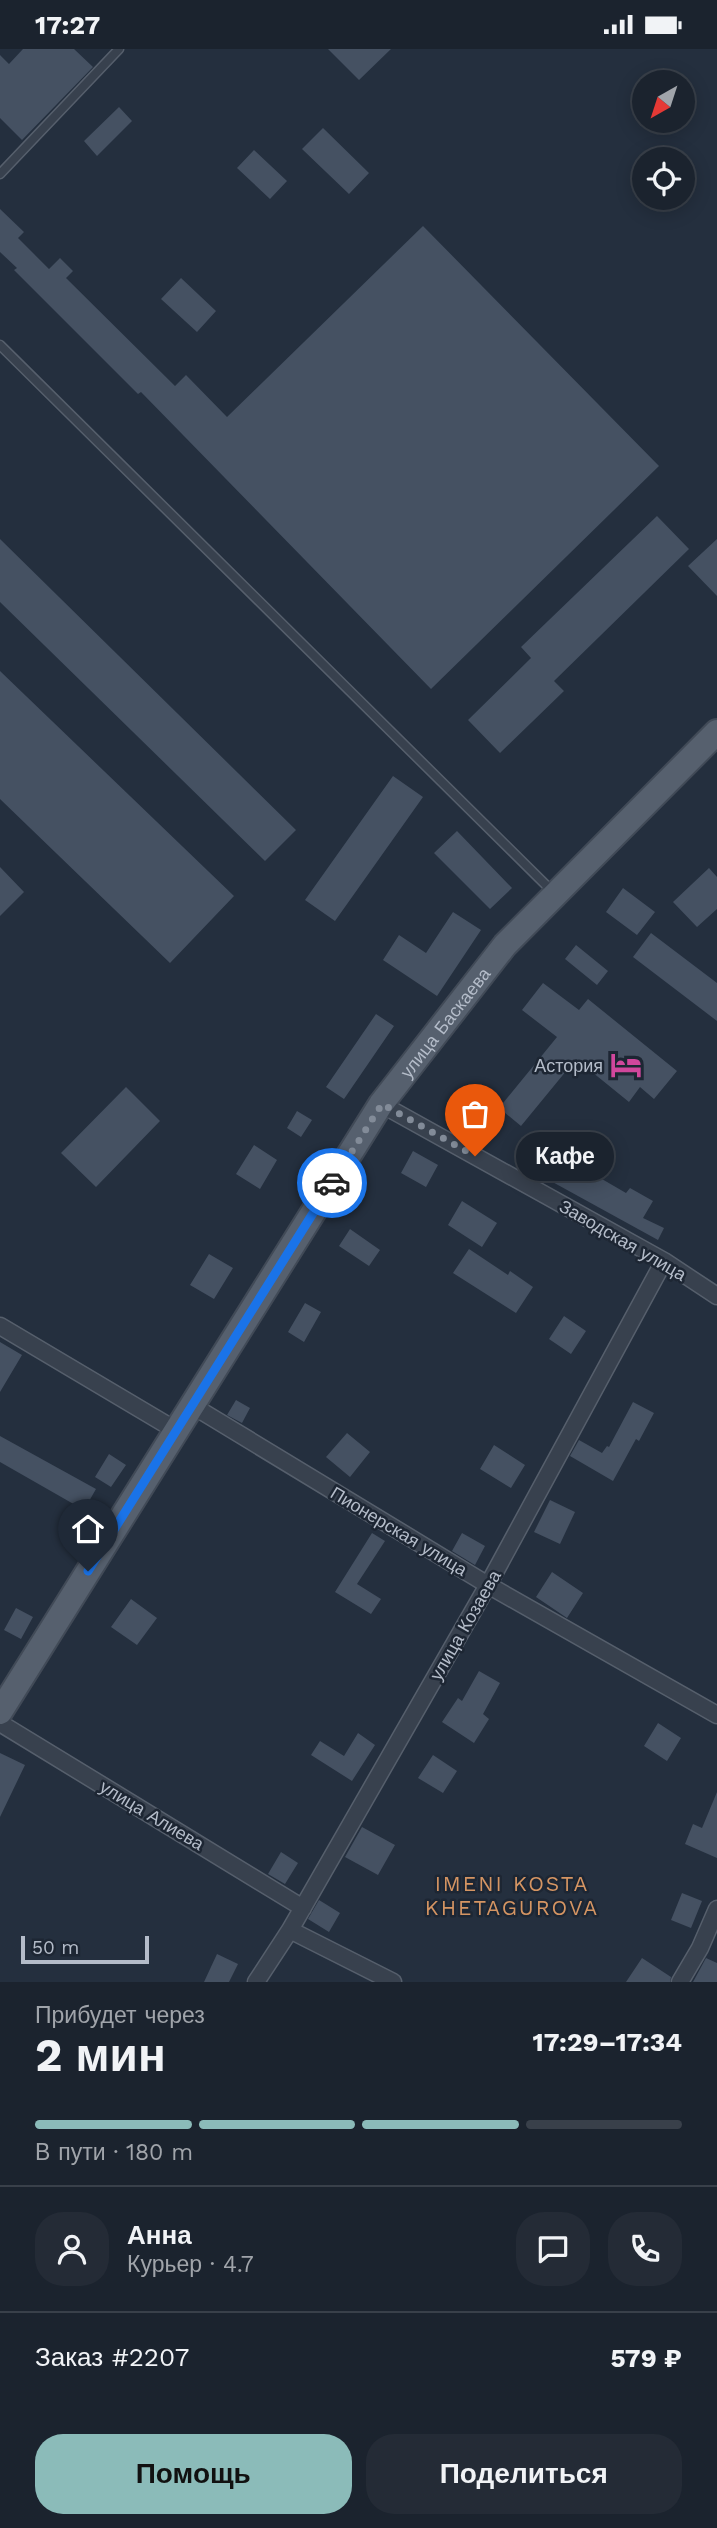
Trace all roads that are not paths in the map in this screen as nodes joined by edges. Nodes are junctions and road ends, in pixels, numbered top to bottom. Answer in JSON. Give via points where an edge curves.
{"nodes":[{"id":1,"x":119,"y":49,"type":"edge"},
{"id":2,"x":0,"y":174,"type":"edge"},
{"id":3,"x":0,"y":345,"type":"edge"},
{"id":4,"x":717,"y":732,"type":"edge"},
{"id":5,"x":555,"y":894,"type":"junction"},
{"id":6,"x":382,"y":1104,"type":"junction"},
{"id":7,"x":664,"y":1261,"type":"junction"},
{"id":8,"x":717,"y":1296,"type":"edge"},
{"id":9,"x":0,"y":1326,"type":"edge"},
{"id":10,"x":193,"y":1406,"type":"junction"},
{"id":11,"x":177,"y":1431,"type":"junction"},
{"id":12,"x":488,"y":1585,"type":"junction"},
{"id":13,"x":0,"y":1712,"type":"edge"},
{"id":14,"x":717,"y":1715,"type":"edge"},
{"id":15,"x":0,"y":1723,"type":"edge"},
{"id":16,"x":303,"y":1908,"type":"junction"},
{"id":17,"x":717,"y":1909,"type":"edge"},
{"id":18,"x":290,"y":1930,"type":"junction"},
{"id":19,"x":256,"y":1982,"type":"edge"},
{"id":20,"x":393,"y":1982,"type":"edge"},
{"id":21,"x":680,"y":1982,"type":"edge"}],
"edges":[{"from":1,"to":2,"type":"lane"},
{"from":3,"to":5,"type":"lane"},
{"from":4,"to":5,"type":"main road","name":"улица Баскаева"},
{"from":5,"to":6,"type":"main road","name":"улица Баскаева","via":[[505,945]]},
{"from":6,"to":7,"type":"street","name":"Заводская улица"},
{"from":6,"to":10,"type":"main road","name":"улица Баскаева"},
{"from":7,"to":8,"type":"street","name":"Заводская улица"},
{"from":7,"to":12,"type":"street","name":"улица Козаева"},
{"from":9,"to":11,"type":"street"},
{"from":10,"to":11,"type":"main road","name":"улица Баскаева"},
{"from":10,"to":12,"type":"street","name":"Пионерская улица"},
{"from":11,"to":13,"type":"main road","name":"улица Баскаева"},
{"from":12,"to":14,"type":"street","name":"Пионерская улица"},
{"from":12,"to":16,"type":"street","name":"улица Козаева"},
{"from":15,"to":16,"type":"street","name":"улица Алиева"},
{"from":16,"to":18,"type":"street","name":"улица Козаева"},
{"from":17,"to":21,"type":"street"},
{"from":18,"to":19,"type":"street","name":"улица Козаева"},
{"from":18,"to":20,"type":"street"}]}
